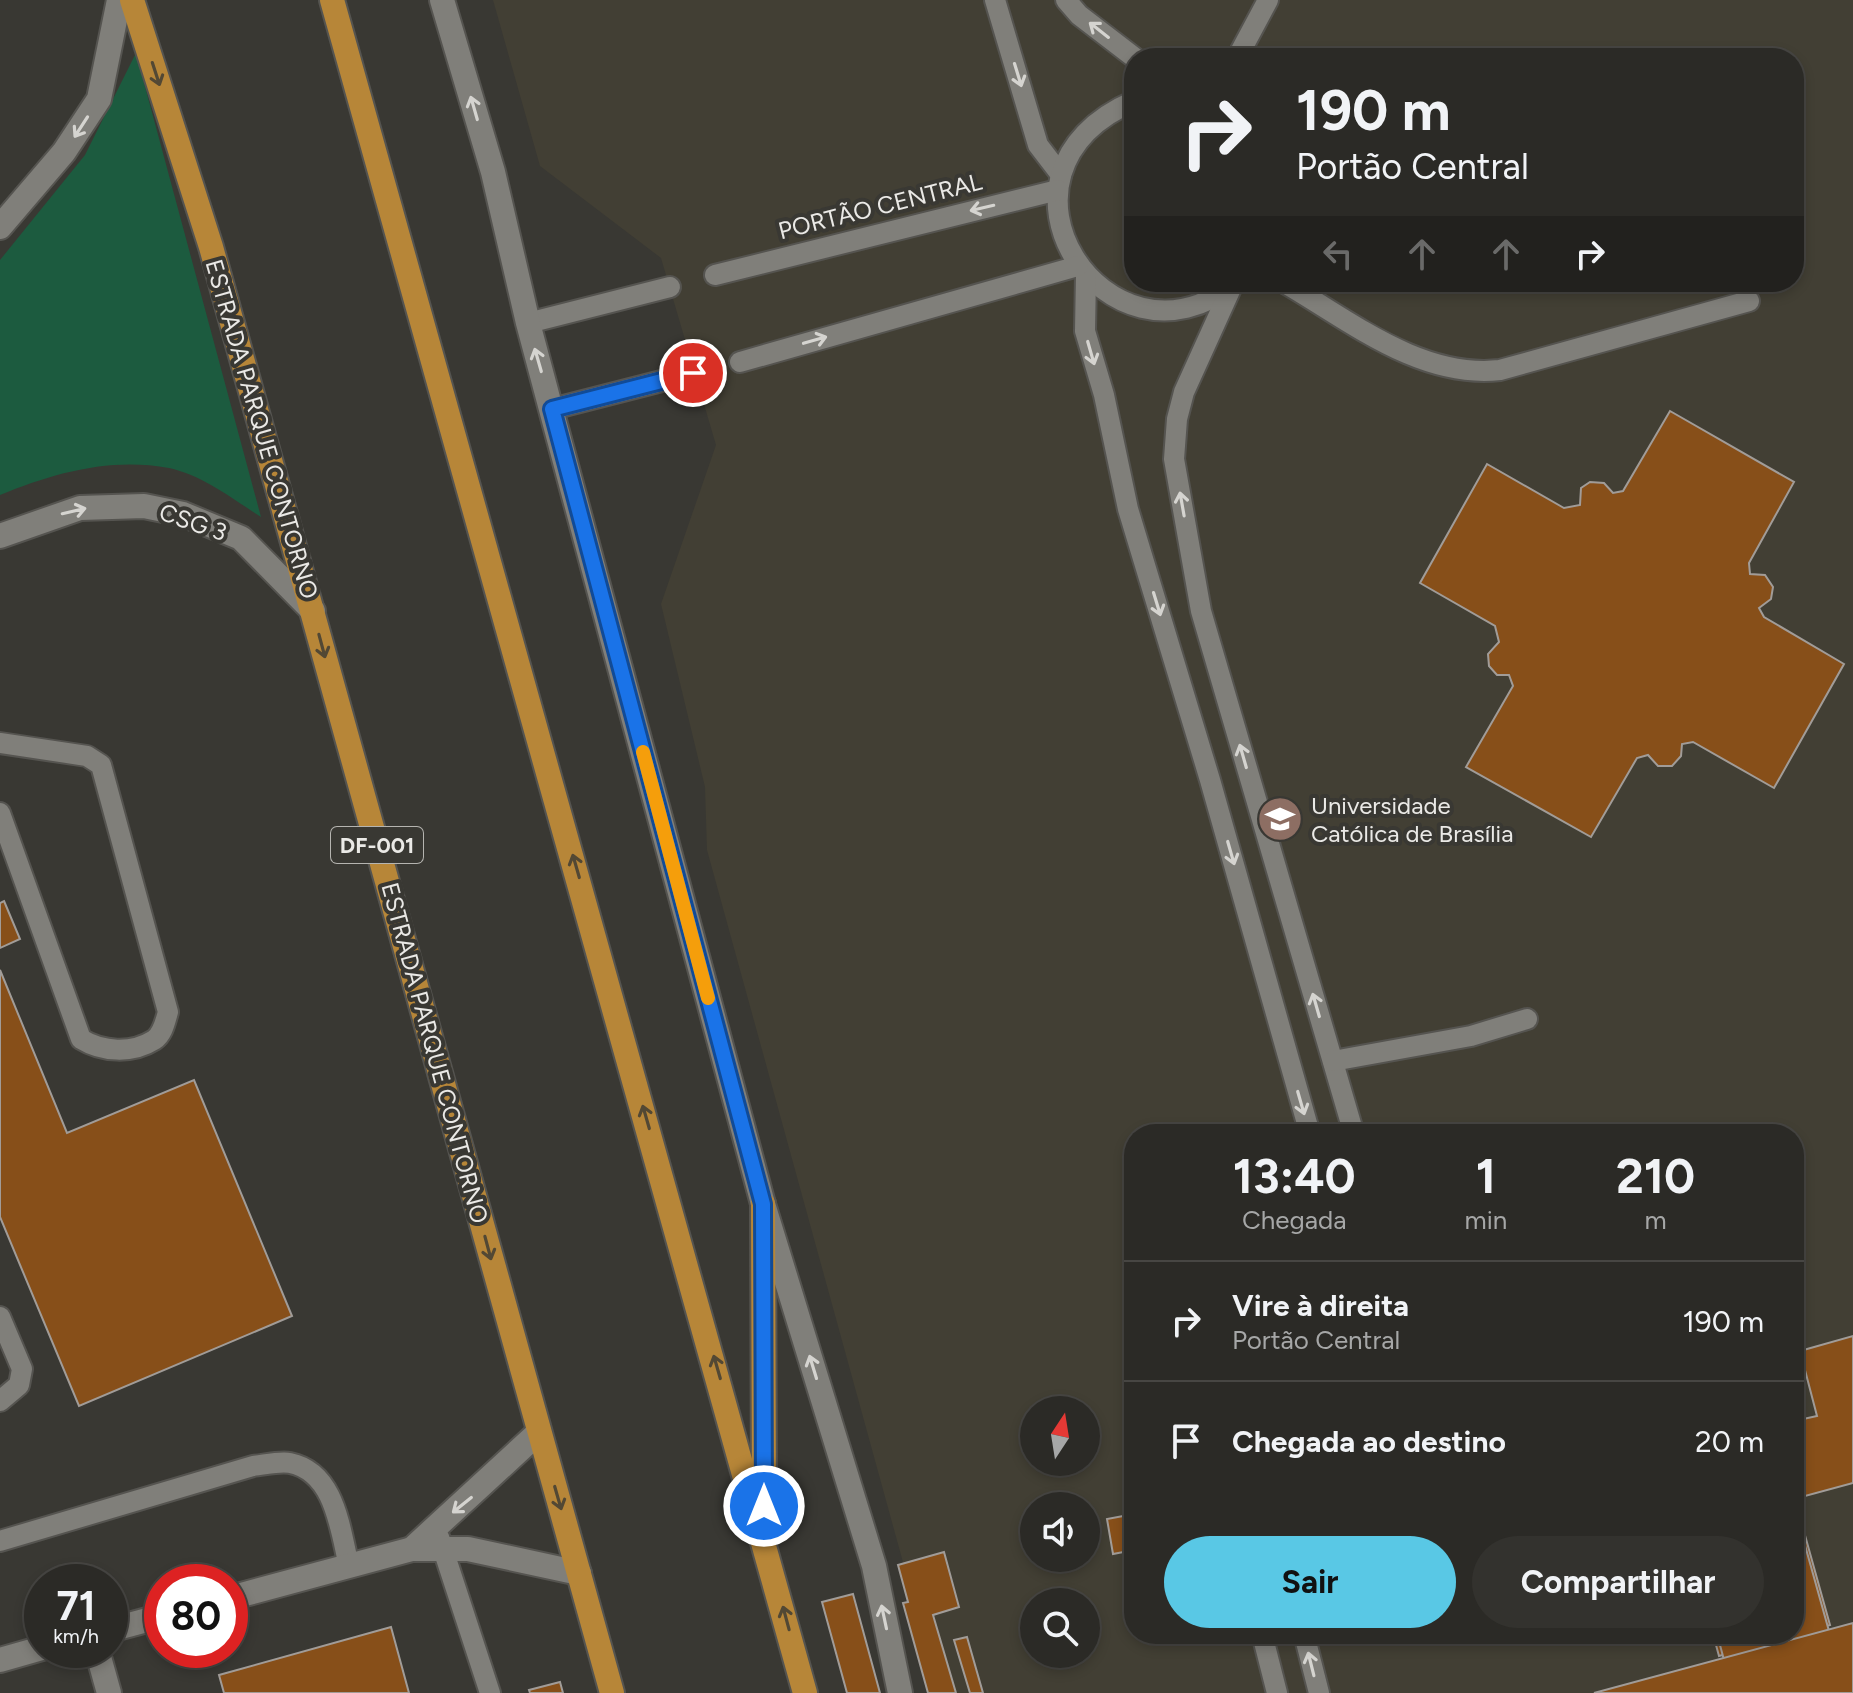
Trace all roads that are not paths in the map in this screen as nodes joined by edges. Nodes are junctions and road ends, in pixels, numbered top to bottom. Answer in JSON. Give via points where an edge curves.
{"nodes":[{"id":1,"x":119,"y":0,"type":"edge"},
{"id":2,"x":132,"y":0,"type":"edge"},
{"id":3,"x":332,"y":0,"type":"edge"},
{"id":4,"x":442,"y":0,"type":"edge"},
{"id":5,"x":995,"y":0,"type":"edge"},
{"id":6,"x":1066,"y":0,"type":"edge"},
{"id":7,"x":1268,"y":0,"type":"edge"},
{"id":8,"x":1242,"y":48,"type":"edge"},
{"id":9,"x":1124,"y":50,"type":"edge"},
{"id":10,"x":1124,"y":105,"type":"edge"},
{"id":11,"x":1059,"y":182,"type":"junction"},
{"id":12,"x":0,"y":227,"type":"edge"},
{"id":13,"x":1082,"y":271,"type":"junction"},
{"id":14,"x":715,"y":275,"type":"dead end"},
{"id":15,"x":670,"y":287,"type":"dead end"},
{"id":16,"x":1222,"y":292,"type":"edge"},
{"id":17,"x":1230,"y":292,"type":"edge"},
{"id":18,"x":1300,"y":292,"type":"edge"},
{"id":19,"x":1749,"y":301,"type":"dead end"},
{"id":20,"x":528,"y":323,"type":"junction"},
{"id":21,"x":740,"y":362,"type":"dead end"},
{"id":22,"x":693,"y":373,"type":"dead end"},
{"id":23,"x":552,"y":409,"type":"junction"},
{"id":24,"x":0,"y":536,"type":"edge"},
{"id":25,"x":313,"y":611,"type":"junction"},
{"id":26,"x":0,"y":743,"type":"edge"},
{"id":27,"x":0,"y":813,"type":"edge"},
{"id":28,"x":1527,"y":1019,"type":"dead end"},
{"id":29,"x":1333,"y":1061,"type":"junction"},
{"id":30,"x":1307,"y":1124,"type":"edge"},
{"id":31,"x":1351,"y":1124,"type":"edge"},
{"id":32,"x":763,"y":1204,"type":"junction"},
{"id":33,"x":0,"y":1317,"type":"edge"},
{"id":34,"x":0,"y":1401,"type":"edge"},
{"id":35,"x":539,"y":1432,"type":"junction"},
{"id":36,"x":764,"y":1534,"type":"junction"},
{"id":37,"x":439,"y":1536,"type":"junction"},
{"id":38,"x":0,"y":1541,"type":"edge"},
{"id":39,"x":349,"y":1566,"type":"junction"},
{"id":40,"x":579,"y":1573,"type":"junction"},
{"id":41,"x":248,"y":1593,"type":"edge"},
{"id":42,"x":1265,"y":1644,"type":"edge"},
{"id":43,"x":1307,"y":1644,"type":"edge"},
{"id":44,"x":24,"y":1653,"type":"edge"},
{"id":45,"x":0,"y":1660,"type":"edge"},
{"id":46,"x":102,"y":1668,"type":"edge"},
{"id":47,"x":109,"y":1693,"type":"edge"},
{"id":48,"x":490,"y":1693,"type":"edge"},
{"id":49,"x":612,"y":1693,"type":"edge"},
{"id":50,"x":805,"y":1693,"type":"edge"},
{"id":51,"x":900,"y":1693,"type":"edge"},
{"id":52,"x":1277,"y":1693,"type":"edge"},
{"id":53,"x":1319,"y":1693,"type":"edge"}],
"edges":[{"from":1,"to":12,"type":"street","one_way":true,"via":[[99,99],[64,152]]},
{"from":2,"to":25,"type":"highway","name":"ESTRADA PARQUE CONTORNO","number":"DF-001","one_way":true,"via":[[211,247]]},
{"from":36,"to":3,"type":"highway","one_way":true},
{"from":20,"to":4,"type":"street","one_way":true,"via":[[493,172]]},
{"from":5,"to":11,"type":"lane","one_way":true,"via":[[1038,145]]},
{"from":9,"to":6,"type":"lane","one_way":true},
{"from":7,"to":8,"type":"lane"},
{"from":10,"to":11,"type":"lane","via":[[1105,113],[1077,140]]},
{"from":11,"to":13,"type":"lane","via":[[1058,217]]},
{"from":11,"to":14,"type":"lane","name":"PORTÃO CENTRAL","one_way":true},
{"from":13,"to":16,"type":"lane","via":[[1107,293],[1157,309],[1184,308]]},
{"from":21,"to":13,"type":"lane","one_way":true},
{"from":13,"to":30,"type":"lane","one_way":true,"via":[[1085,331],[1128,509]]},
{"from":15,"to":20,"type":"lane"},
{"from":29,"to":17,"type":"lane","one_way":true,"via":[[1201,611],[1174,459],[1184,392]]},
{"from":18,"to":19,"type":"lane","via":[[1416,358],[1473,373]]},
{"from":23,"to":20,"type":"street","one_way":true},
{"from":22,"to":23,"type":"lane"},
{"from":23,"to":32,"type":"street"},
{"from":24,"to":25,"type":"street","name":"CSG 3","one_way":true,"via":[[80,508],[144,506],[183,514],[241,538]]},
{"from":25,"to":35,"type":"highway","name":"ESTRADA PARQUE CONTORNO","number":"DF-001","one_way":true},
{"from":26,"to":27,"type":"lane","via":[[87,756],[101,765],[168,1012],[153,1041],[110,1051],[81,1039]]},
{"from":28,"to":29,"type":"lane","via":[[1471,1036]]},
{"from":29,"to":31,"type":"lane"},
{"from":32,"to":36,"type":"highway"},
{"from":51,"to":32,"type":"street","one_way":true,"via":[[874,1566]]},
{"from":33,"to":34,"type":"lane","via":[[22,1369],[19,1385]]},
{"from":35,"to":37,"type":"street","one_way":true},
{"from":35,"to":40,"type":"highway","name":"ESTRADA PARQUE CONTORNO","number":"DF-001","one_way":true},
{"from":50,"to":36,"type":"highway","one_way":true},
{"from":37,"to":39,"type":"street"},
{"from":37,"to":40,"type":"street"},
{"from":37,"to":48,"type":"lane"},
{"from":38,"to":39,"type":"lane","via":[[253,1466],[290,1463],[315,1475],[331,1496]]},
{"from":39,"to":41,"type":"street"},
{"from":40,"to":49,"type":"highway","name":"ESTRADA PARQUE CONTORNO","number":"DF-001"},
{"from":42,"to":52,"type":"lane"},
{"from":53,"to":43,"type":"lane","one_way":true},
{"from":44,"to":45,"type":"street"},
{"from":46,"to":47,"type":"street"}]}
